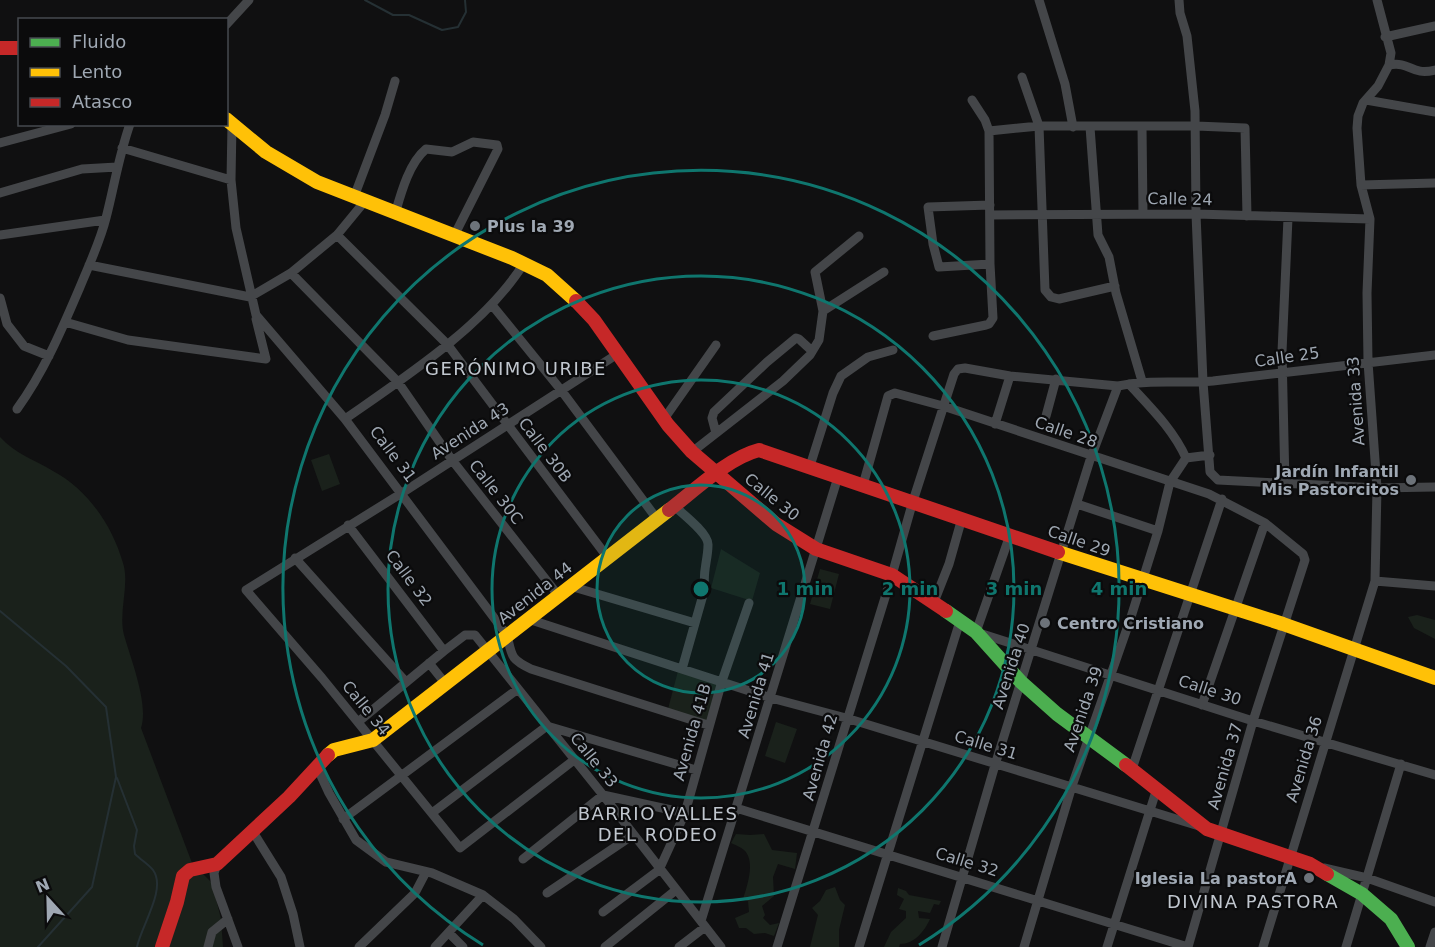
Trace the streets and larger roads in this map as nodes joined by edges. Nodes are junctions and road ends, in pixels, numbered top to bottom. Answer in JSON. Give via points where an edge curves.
{"nodes":[{"id":1,"x":249,"y":0,"type":"edge"},
{"id":2,"x":1039,"y":0,"type":"edge"},
{"id":3,"x":1179,"y":0,"type":"edge"},
{"id":4,"x":1377,"y":0,"type":"edge"},
{"id":5,"x":228,"y":23,"type":"edge"},
{"id":6,"x":1435,"y":26,"type":"edge"},
{"id":7,"x":1385,"y":37,"type":"junction"},
{"id":8,"x":0,"y":48,"type":"edge"},
{"id":9,"x":18,"y":48,"type":"edge"},
{"id":10,"x":1389,"y":65,"type":"junction"},
{"id":11,"x":1435,"y":70,"type":"edge"},
{"id":12,"x":1022,"y":77,"type":"dead end"},
{"id":13,"x":395,"y":81,"type":"dead end"},
{"id":14,"x":972,"y":100,"type":"dead end"},
{"id":15,"x":1366,"y":100,"type":"junction"},
{"id":16,"x":1435,"y":112,"type":"edge"},
{"id":17,"x":229,"y":121,"type":"edge"},
{"id":18,"x":64,"y":126,"type":"edge"},
{"id":19,"x":129,"y":126,"type":"edge"},
{"id":20,"x":1039,"y":126,"type":"junction"},
{"id":21,"x":1142,"y":126,"type":"junction"},
{"id":22,"x":1196,"y":126,"type":"junction"},
{"id":23,"x":1072,"y":127,"type":"junction"},
{"id":24,"x":1090,"y":127,"type":"junction"},
{"id":25,"x":989,"y":131,"type":"junction"},
{"id":26,"x":0,"y":143,"type":"edge"},
{"id":27,"x":122,"y":148,"type":"junction"},
{"id":28,"x":117,"y":168,"type":"junction"},
{"id":29,"x":231,"y":180,"type":"junction"},
{"id":30,"x":1435,"y":183,"type":"edge"},
{"id":31,"x":1362,"y":185,"type":"junction"},
{"id":32,"x":0,"y":193,"type":"edge"},
{"id":33,"x":359,"y":199,"type":"junction"},
{"id":34,"x":990,"y":205,"type":"junction"},
{"id":35,"x":395,"y":214,"type":"junction"},
{"id":36,"x":1143,"y":214,"type":"junction"},
{"id":37,"x":1196,"y":214,"type":"junction"},
{"id":38,"x":990,"y":215,"type":"junction"},
{"id":39,"x":1043,"y":215,"type":"junction"},
{"id":40,"x":1097,"y":215,"type":"junction"},
{"id":41,"x":1247,"y":216,"type":"junction"},
{"id":42,"x":1288,"y":218,"type":"junction"},
{"id":43,"x":1370,"y":219,"type":"junction"},
{"id":44,"x":105,"y":220,"type":"junction"},
{"id":45,"x":0,"y":235,"type":"edge"},
{"id":46,"x":336,"y":235,"type":"junction"},
{"id":47,"x":454,"y":236,"type":"junction"},
{"id":48,"x":859,"y":236,"type":"dead end"},
{"id":49,"x":524,"y":263,"type":"junction"},
{"id":50,"x":990,"y":264,"type":"junction"},
{"id":51,"x":89,"y":265,"type":"junction"},
{"id":52,"x":884,"y":272,"type":"dead end"},
{"id":53,"x":291,"y":273,"type":"junction"},
{"id":54,"x":1115,"y":286,"type":"junction"},
{"id":55,"x":250,"y":297,"type":"junction"},
{"id":56,"x":0,"y":298,"type":"edge"},
{"id":57,"x":492,"y":305,"type":"junction"},
{"id":58,"x":823,"y":311,"type":"junction"},
{"id":59,"x":256,"y":315,"type":"junction"},
{"id":60,"x":65,"y":322,"type":"junction"},
{"id":61,"x":933,"y":336,"type":"dead end"},
{"id":62,"x":447,"y":344,"type":"junction"},
{"id":63,"x":716,"y":345,"type":"dead end"},
{"id":64,"x":893,"y":350,"type":"dead end"},
{"id":65,"x":812,"y":351,"type":"junction"},
{"id":66,"x":619,"y":353,"type":"junction"},
{"id":67,"x":1435,"y":355,"type":"edge"},
{"id":68,"x":49,"y":356,"type":"junction"},
{"id":69,"x":1368,"y":362,"type":"junction"},
{"id":70,"x":1282,"y":374,"type":"junction"},
{"id":71,"x":1010,"y":376,"type":"junction"},
{"id":72,"x":1052,"y":379,"type":"junction"},
{"id":73,"x":1142,"y":381,"type":"junction"},
{"id":74,"x":398,"y":382,"type":"junction"},
{"id":75,"x":1203,"y":382,"type":"junction"},
{"id":76,"x":1129,"y":384,"type":"junction"},
{"id":77,"x":1118,"y":386,"type":"junction"},
{"id":78,"x":561,"y":390,"type":"junction"},
{"id":79,"x":943,"y":406,"type":"junction"},
{"id":80,"x":17,"y":410,"type":"dead end"},
{"id":81,"x":1046,"y":416,"type":"dead end"},
{"id":82,"x":345,"y":419,"type":"junction"},
{"id":83,"x":664,"y":419,"type":"junction"},
{"id":84,"x":995,"y":424,"type":"junction"},
{"id":85,"x":508,"y":425,"type":"junction"},
{"id":86,"x":716,"y":433,"type":"junction"},
{"id":87,"x":692,"y":452,"type":"junction"},
{"id":88,"x":1210,"y":455,"type":"junction"},
{"id":89,"x":1092,"y":456,"type":"junction"},
{"id":90,"x":1186,"y":458,"type":"junction"},
{"id":91,"x":452,"y":460,"type":"junction"},
{"id":92,"x":810,"y":466,"type":"junction"},
{"id":93,"x":717,"y":473,"type":"junction"},
{"id":94,"x":838,"y":477,"type":"junction"},
{"id":95,"x":1170,"y":482,"type":"junction"},
{"id":96,"x":1285,"y":484,"type":"junction"},
{"id":97,"x":863,"y":485,"type":"junction"},
{"id":98,"x":1435,"y":487,"type":"edge"},
{"id":99,"x":1377,"y":488,"type":"junction"},
{"id":100,"x":402,"y":493,"type":"junction"},
{"id":101,"x":1222,"y":500,"type":"junction"},
{"id":102,"x":913,"y":501,"type":"junction"},
{"id":103,"x":1077,"y":504,"type":"junction"},
{"id":104,"x":674,"y":506,"type":"junction"},
{"id":105,"x":962,"y":518,"type":"junction"},
{"id":106,"x":657,"y":519,"type":"junction"},
{"id":107,"x":1265,"y":523,"type":"junction"},
{"id":108,"x":348,"y":525,"type":"junction"},
{"id":109,"x":1158,"y":531,"type":"junction"},
{"id":110,"x":1010,"y":535,"type":"junction"},
{"id":111,"x":816,"y":549,"type":"junction"},
{"id":112,"x":1062,"y":553,"type":"junction"},
{"id":113,"x":295,"y":558,"type":"junction"},
{"id":114,"x":608,"y":558,"type":"junction"},
{"id":115,"x":1305,"y":560,"type":"joint"},
{"id":116,"x":892,"y":575,"type":"junction"},
{"id":117,"x":1143,"y":580,"type":"junction"},
{"id":118,"x":1375,"y":581,"type":"junction"},
{"id":119,"x":570,"y":586,"type":"junction"},
{"id":120,"x":1435,"y":586,"type":"edge"},
{"id":121,"x":246,"y":590,"type":"joint"},
{"id":122,"x":558,"y":595,"type":"junction"},
{"id":123,"x":1191,"y":595,"type":"junction"},
{"id":124,"x":934,"y":602,"type":"junction"},
{"id":125,"x":748,"y":603,"type":"dead end"},
{"id":126,"x":1234,"y":609,"type":"junction"},
{"id":127,"x":528,"y":619,"type":"junction"},
{"id":128,"x":960,"y":621,"type":"junction"},
{"id":129,"x":695,"y":623,"type":"junction"},
{"id":130,"x":1283,"y":624,"type":"junction"},
{"id":131,"x":976,"y":632,"type":"junction"},
{"id":132,"x":507,"y":635,"type":"junction"},
{"id":133,"x":1032,"y":649,"type":"junction"},
{"id":134,"x":1355,"y":649,"type":"junction"},
{"id":135,"x":488,"y":650,"type":"junction"},
{"id":136,"x":444,"y":651,"type":"junction"},
{"id":137,"x":429,"y":663,"type":"junction"},
{"id":138,"x":682,"y":669,"type":"junction"},
{"id":139,"x":1110,"y":675,"type":"junction"},
{"id":140,"x":1435,"y":678,"type":"edge"},
{"id":141,"x":722,"y":681,"type":"junction"},
{"id":142,"x":406,"y":682,"type":"junction"},
{"id":143,"x":1021,"y":682,"type":"junction"},
{"id":144,"x":445,"y":683,"type":"junction"},
{"id":145,"x":518,"y":688,"type":"junction"},
{"id":146,"x":1159,"y":690,"type":"junction"},
{"id":147,"x":771,"y":698,"type":"junction"},
{"id":148,"x":1202,"y":705,"type":"junction"},
{"id":149,"x":846,"y":718,"type":"junction"},
{"id":150,"x":1253,"y":721,"type":"junction"},
{"id":151,"x":358,"y":722,"type":"junction"},
{"id":152,"x":708,"y":725,"type":"junction"},
{"id":153,"x":547,"y":726,"type":"junction"},
{"id":154,"x":1088,"y":738,"type":"junction"},
{"id":155,"x":373,"y":740,"type":"junction"},
{"id":156,"x":921,"y":742,"type":"junction"},
{"id":157,"x":1325,"y":743,"type":"junction"},
{"id":158,"x":574,"y":760,"type":"junction"},
{"id":159,"x":1401,"y":764,"type":"junction"},
{"id":160,"x":995,"y":765,"type":"junction"},
{"id":161,"x":317,"y":767,"type":"junction"},
{"id":162,"x":1131,"y":769,"type":"junction"},
{"id":163,"x":696,"y":770,"type":"junction"},
{"id":164,"x":1435,"y":775,"type":"edge"},
{"id":165,"x":402,"y":776,"type":"junction"},
{"id":166,"x":1072,"y":786,"type":"junction"},
{"id":167,"x":1157,"y":788,"type":"junction"},
{"id":168,"x":603,"y":795,"type":"junction"},
{"id":169,"x":736,"y":808,"type":"junction"},
{"id":170,"x":1148,"y":811,"type":"junction"},
{"id":171,"x":432,"y":813,"type":"junction"},
{"id":172,"x":685,"y":813,"type":"junction"},
{"id":173,"x":343,"y":819,"type":"junction"},
{"id":174,"x":1207,"y":829,"type":"junction"},
{"id":175,"x":813,"y":831,"type":"junction"},
{"id":176,"x":253,"y":832,"type":"junction"},
{"id":177,"x":1221,"y":833,"type":"junction"},
{"id":178,"x":633,"y":835,"type":"junction"},
{"id":179,"x":886,"y":854,"type":"junction"},
{"id":180,"x":1291,"y":856,"type":"junction"},
{"id":181,"x":523,"y":859,"type":"dead end"},
{"id":182,"x":216,"y":864,"type":"junction"},
{"id":183,"x":1310,"y":864,"type":"junction"},
{"id":184,"x":659,"y":870,"type":"junction"},
{"id":185,"x":426,"y":872,"type":"junction"},
{"id":186,"x":962,"y":877,"type":"junction"},
{"id":187,"x":1367,"y":878,"type":"junction"},
{"id":188,"x":676,"y":890,"type":"junction"},
{"id":189,"x":548,"y":893,"type":"dead end"},
{"id":190,"x":1362,"y":894,"type":"junction"},
{"id":191,"x":483,"y":895,"type":"junction"},
{"id":192,"x":1038,"y":901,"type":"junction"},
{"id":193,"x":1435,"y":902,"type":"edge"},
{"id":194,"x":603,"y":912,"type":"dead end"},
{"id":195,"x":228,"y":919,"type":"junction"},
{"id":196,"x":703,"y":924,"type":"junction"},
{"id":197,"x":1114,"y":924,"type":"junction"},
{"id":198,"x":1435,"y":932,"type":"edge"},
{"id":199,"x":449,"y":933,"type":"junction"},
{"id":200,"x":536,"y":945,"type":"edge"},
{"id":201,"x":162,"y":947,"type":"edge"},
{"id":202,"x":208,"y":947,"type":"edge"},
{"id":203,"x":238,"y":947,"type":"edge"},
{"id":204,"x":300,"y":947,"type":"edge"},
{"id":205,"x":359,"y":947,"type":"edge"},
{"id":206,"x":435,"y":947,"type":"edge"},
{"id":207,"x":463,"y":947,"type":"edge"},
{"id":208,"x":605,"y":947,"type":"edge"},
{"id":209,"x":679,"y":947,"type":"edge"},
{"id":210,"x":721,"y":947,"type":"edge"},
{"id":211,"x":777,"y":947,"type":"edge"},
{"id":212,"x":859,"y":947,"type":"edge"},
{"id":213,"x":942,"y":947,"type":"edge"},
{"id":214,"x":1024,"y":947,"type":"edge"},
{"id":215,"x":1107,"y":947,"type":"edge"},
{"id":216,"x":1188,"y":947,"type":"edge"},
{"id":217,"x":1263,"y":947,"type":"edge"},
{"id":218,"x":1346,"y":947,"type":"edge"},
{"id":219,"x":1408,"y":947,"type":"edge"},
{"id":220,"x":1430,"y":947,"type":"edge"}],
"edges":[{"from":1,"to":5,"type":"street"},
{"from":2,"to":23,"type":"street","via":[[1065,84]]},
{"from":3,"to":22,"type":"street","via":[[1187,36]]},
{"from":4,"to":7,"type":"street"},
{"from":6,"to":7,"type":"street"},
{"from":7,"to":10,"type":"street","via":[[1391,53]]},
{"from":8,"to":9,"type":"street"},
{"from":10,"to":11,"type":"street","via":[[1399,63],[1415,71]]},
{"from":10,"to":15,"type":"street","name":"Avenida 33"},
{"from":12,"to":20,"type":"street"},
{"from":13,"to":33,"type":"street"},
{"from":14,"to":25,"type":"street"},
{"from":15,"to":16,"type":"street"},
{"from":15,"to":31,"type":"street","name":"Avenida 33","via":[[1357,128]]},
{"from":17,"to":29,"type":"street","name":"Calle 31"},
{"from":17,"to":33,"type":"street","name":"Calle 30","via":[[266,152],[317,182]]},
{"from":18,"to":26,"type":"street"},
{"from":19,"to":27,"type":"street"},
{"from":20,"to":23,"type":"street"},
{"from":20,"to":25,"type":"street"},
{"from":20,"to":39,"type":"street"},
{"from":21,"to":22,"type":"street"},
{"from":21,"to":24,"type":"street"},
{"from":21,"to":36,"type":"street"},
{"from":22,"to":37,"type":"street"},
{"from":22,"to":41,"type":"street","via":[[1245,128]]},
{"from":23,"to":24,"type":"street"},
{"from":24,"to":40,"type":"street"},
{"from":25,"to":34,"type":"street"},
{"from":27,"to":28,"type":"street"},
{"from":27,"to":29,"type":"street"},
{"from":28,"to":32,"type":"street","via":[[82,169]]},
{"from":28,"to":44,"type":"street"},
{"from":29,"to":55,"type":"street","name":"Calle 31"},
{"from":30,"to":31,"type":"street"},
{"from":31,"to":43,"type":"street","name":"Avenida 33"},
{"from":33,"to":35,"type":"street","name":"Calle 30"},
{"from":33,"to":46,"type":"street"},
{"from":34,"to":38,"type":"street"},
{"from":34,"to":50,"type":"street","via":[[928,207],[939,267]]},
{"from":35,"to":47,"type":"street","name":"Calle 30"},
{"from":35,"to":47,"type":"street","via":[[418,158],[426,149],[452,152],[473,142],[497,145],[486,176]]},
{"from":36,"to":37,"type":"street","name":"Calle 24"},
{"from":36,"to":40,"type":"street","name":"Calle 24"},
{"from":37,"to":41,"type":"street","name":"Calle 24"},
{"from":37,"to":75,"type":"street"},
{"from":38,"to":39,"type":"street","name":"Calle 24"},
{"from":38,"to":50,"type":"street"},
{"from":39,"to":40,"type":"street","name":"Calle 24"},
{"from":39,"to":54,"type":"street","via":[[1048,295],[1059,299]]},
{"from":40,"to":54,"type":"street","via":[[1098,235],[1109,257]]},
{"from":41,"to":42,"type":"street","name":"Calle 24"},
{"from":42,"to":43,"type":"street","name":"Calle 24"},
{"from":42,"to":70,"type":"street"},
{"from":43,"to":69,"type":"street","name":"Avenida 33"},
{"from":44,"to":45,"type":"street"},
{"from":44,"to":51,"type":"street"},
{"from":46,"to":53,"type":"street"},
{"from":46,"to":62,"type":"street","name":"Calle 30B"},
{"from":47,"to":49,"type":"street","name":"Calle 30"},
{"from":48,"to":58,"type":"street","via":[[815,272]]},
{"from":49,"to":57,"type":"street"},
{"from":49,"to":66,"type":"street","name":"Calle 30","via":[[547,275],[570,295]]},
{"from":50,"to":61,"type":"street","via":[[993,318],[989,324]]},
{"from":51,"to":55,"type":"street"},
{"from":51,"to":60,"type":"street"},
{"from":52,"to":58,"type":"street"},
{"from":53,"to":55,"type":"street"},
{"from":53,"to":74,"type":"street","name":"Calle 30C"},
{"from":54,"to":73,"type":"street"},
{"from":55,"to":59,"type":"street","name":"Calle 31"},
{"from":56,"to":68,"type":"street","via":[[7,324],[24,346]]},
{"from":57,"to":62,"type":"street"},
{"from":57,"to":78,"type":"street"},
{"from":58,"to":65,"type":"street","via":[[820,336]]},
{"from":59,"to":60,"type":"street","via":[[266,359],[128,340]]},
{"from":59,"to":82,"type":"street","name":"Calle 31"},
{"from":60,"to":68,"type":"street"},
{"from":62,"to":74,"type":"street"},
{"from":62,"to":85,"type":"street","name":"Calle 30B"},
{"from":63,"to":83,"type":"street"},
{"from":64,"to":92,"type":"street","via":[[868,357],[841,376]]},
{"from":65,"to":86,"type":"street","via":[[783,381]]},
{"from":65,"to":86,"type":"street","via":[[796,338],[767,362],[714,412]]},
{"from":66,"to":78,"type":"street","name":"Avenida 43"},
{"from":66,"to":83,"type":"street","name":"Calle 30"},
{"from":67,"to":69,"type":"street","name":"Calle 25"},
{"from":68,"to":80,"type":"street"},
{"from":69,"to":70,"type":"street","name":"Calle 25"},
{"from":69,"to":99,"type":"street","name":"Avenida 33"},
{"from":70,"to":75,"type":"street","name":"Calle 25"},
{"from":70,"to":96,"type":"street"},
{"from":71,"to":72,"type":"street"},
{"from":71,"to":79,"type":"street","via":[[958,369]]},
{"from":71,"to":84,"type":"street"},
{"from":72,"to":77,"type":"street"},
{"from":72,"to":81,"type":"street"},
{"from":73,"to":75,"type":"street","name":"Calle 25"},
{"from":73,"to":76,"type":"street"},
{"from":74,"to":82,"type":"street"},
{"from":74,"to":91,"type":"street","name":"Calle 30C"},
{"from":75,"to":88,"type":"street"},
{"from":76,"to":77,"type":"street"},
{"from":76,"to":90,"type":"street","via":[[1171,432]]},
{"from":77,"to":89,"type":"street","name":"Avenida 40"},
{"from":78,"to":85,"type":"street","name":"Avenida 43"},
{"from":78,"to":106,"type":"street"},
{"from":79,"to":84,"type":"street","name":"Calle 28"},
{"from":79,"to":97,"type":"street","name":"Calle 28","via":[[895,393],[888,396]]},
{"from":79,"to":102,"type":"street"},
{"from":82,"to":100,"type":"street","name":"Calle 31"},
{"from":83,"to":87,"type":"street","name":"Calle 30"},
{"from":84,"to":89,"type":"street","name":"Calle 28"},
{"from":85,"to":91,"type":"street","name":"Avenida 43"},
{"from":85,"to":114,"type":"street","name":"Calle 30B"},
{"from":86,"to":87,"type":"street"},
{"from":87,"to":93,"type":"street","name":"Calle 30"},
{"from":88,"to":90,"type":"street"},
{"from":88,"to":96,"type":"street","via":[[1210,472],[1218,480]]},
{"from":89,"to":95,"type":"street","name":"Calle 28"},
{"from":89,"to":103,"type":"street","name":"Avenida 40"},
{"from":90,"to":95,"type":"street","name":"Avenida 39"},
{"from":91,"to":100,"type":"street","name":"Avenida 43"},
{"from":91,"to":122,"type":"street","name":"Calle 30C"},
{"from":92,"to":93,"type":"street","name":"Calle 29","via":[[759,450],[747,453]]},
{"from":92,"to":94,"type":"street","name":"Calle 29"},
{"from":93,"to":104,"type":"street","name":"Avenida 44"},
{"from":93,"to":111,"type":"street","name":"Calle 30","via":[[776,524]]},
{"from":94,"to":97,"type":"street","name":"Calle 29"},
{"from":94,"to":111,"type":"street","name":"Avenida 41"},
{"from":95,"to":101,"type":"street","name":"Calle 28"},
{"from":95,"to":109,"type":"street","name":"Avenida 39"},
{"from":96,"to":99,"type":"street"},
{"from":97,"to":102,"type":"street","name":"Calle 29"},
{"from":98,"to":99,"type":"street"},
{"from":99,"to":118,"type":"street","name":"Avenida 33"},
{"from":100,"to":108,"type":"street","name":"Avenida 43"},
{"from":100,"to":132,"type":"street","name":"Calle 31"},
{"from":101,"to":107,"type":"street","name":"Calle 28"},
{"from":101,"to":123,"type":"street"},
{"from":102,"to":105,"type":"street","name":"Calle 29"},
{"from":102,"to":116,"type":"street"},
{"from":103,"to":109,"type":"street"},
{"from":103,"to":112,"type":"street","name":"Avenida 40"},
{"from":104,"to":106,"type":"street","name":"Avenida 44"},
{"from":104,"to":129,"type":"street","via":[[705,535],[709,544],[705,588]]},
{"from":105,"to":110,"type":"street","name":"Calle 29"},
{"from":105,"to":124,"type":"street"},
{"from":106,"to":114,"type":"street","name":"Avenida 44"},
{"from":107,"to":115,"type":"street","name":"Calle 28","via":[[1303,554]]},
{"from":107,"to":126,"type":"street"},
{"from":108,"to":113,"type":"street","name":"Avenida 43"},
{"from":108,"to":136,"type":"street","name":"Calle 32"},
{"from":109,"to":117,"type":"street","name":"Avenida 39"},
{"from":110,"to":112,"type":"street","name":"Calle 29"},
{"from":110,"to":131,"type":"street"},
{"from":111,"to":116,"type":"street","name":"Calle 30"},
{"from":111,"to":147,"type":"street","name":"Avenida 41"},
{"from":112,"to":117,"type":"street","name":"Calle 29"},
{"from":112,"to":133,"type":"street","name":"Avenida 40"},
{"from":113,"to":121,"type":"street","name":"Avenida 43"},
{"from":113,"to":142,"type":"street"},
{"from":114,"to":119,"type":"street","name":"Avenida 44"},
{"from":115,"to":130,"type":"street","name":"Avenida 37"},
{"from":116,"to":124,"type":"street","name":"Calle 30"},
{"from":116,"to":149,"type":"street","name":"Avenida 42"},
{"from":117,"to":123,"type":"street","name":"Calle 29"},
{"from":117,"to":139,"type":"street","name":"Avenida 39"},
{"from":118,"to":120,"type":"street"},
{"from":118,"to":134,"type":"street","name":"Avenida 36"},
{"from":119,"to":122,"type":"street","name":"Avenida 44"},
{"from":119,"to":129,"type":"street"},
{"from":121,"to":151,"type":"street","name":"Calle 34"},
{"from":122,"to":127,"type":"street","name":"Avenida 44"},
{"from":123,"to":126,"type":"street","name":"Calle 29"},
{"from":123,"to":146,"type":"street"},
{"from":124,"to":128,"type":"street","name":"Calle 30"},
{"from":125,"to":141,"type":"street","name":"Avenida 41B"},
{"from":126,"to":130,"type":"street","name":"Calle 29"},
{"from":126,"to":148,"type":"street"},
{"from":127,"to":132,"type":"street","name":"Avenida 44"},
{"from":127,"to":138,"type":"street","name":"Calle 31"},
{"from":128,"to":131,"type":"street","name":"Calle 30"},
{"from":128,"to":156,"type":"street"},
{"from":129,"to":138,"type":"street"},
{"from":130,"to":134,"type":"street","name":"Calle 29"},
{"from":130,"to":150,"type":"street","name":"Avenida 37"},
{"from":131,"to":133,"type":"street","name":"Calle 30"},
{"from":131,"to":143,"type":"street","name":"Calle 30"},
{"from":132,"to":135,"type":"street","name":"Avenida 44"},
{"from":132,"to":152,"type":"street","name":"Calle 31","via":[[516,662],[531,669]]},
{"from":133,"to":139,"type":"street","name":"Calle 30"},
{"from":133,"to":143,"type":"street","name":"Avenida 40"},
{"from":134,"to":140,"type":"street","name":"Calle 29"},
{"from":134,"to":157,"type":"street","name":"Avenida 36"},
{"from":135,"to":136,"type":"street","name":"Calle 33","via":[[475,634],[470,634]]},
{"from":135,"to":144,"type":"street","name":"Avenida 44"},
{"from":135,"to":145,"type":"street","name":"Calle 33"},
{"from":136,"to":137,"type":"street"},
{"from":137,"to":142,"type":"street"},
{"from":137,"to":144,"type":"street"},
{"from":138,"to":141,"type":"street","name":"Calle 31"},
{"from":139,"to":146,"type":"street","name":"Calle 30"},
{"from":139,"to":154,"type":"street","name":"Avenida 39"},
{"from":141,"to":147,"type":"street","name":"Calle 31"},
{"from":141,"to":152,"type":"street","name":"Avenida 41B"},
{"from":142,"to":151,"type":"street"},
{"from":143,"to":154,"type":"street","name":"Calle 30"},
{"from":143,"to":160,"type":"street","name":"Avenida 40"},
{"from":144,"to":155,"type":"street","name":"Avenida 44"},
{"from":145,"to":153,"type":"street","name":"Calle 33"},
{"from":145,"to":165,"type":"street"},
{"from":146,"to":148,"type":"street","name":"Calle 30"},
{"from":146,"to":162,"type":"street"},
{"from":147,"to":149,"type":"street","name":"Calle 31"},
{"from":147,"to":169,"type":"street","name":"Avenida 41"},
{"from":148,"to":150,"type":"street","name":"Calle 30"},
{"from":149,"to":156,"type":"street","name":"Calle 31"},
{"from":149,"to":175,"type":"street","name":"Avenida 42"},
{"from":150,"to":157,"type":"street","name":"Calle 30"},
{"from":150,"to":177,"type":"street","name":"Avenida 37"},
{"from":151,"to":155,"type":"street","name":"Calle 34"},
{"from":152,"to":163,"type":"street","name":"Avenida 41B"},
{"from":153,"to":158,"type":"street","name":"Calle 33"},
{"from":153,"to":163,"type":"street"},
{"from":153,"to":171,"type":"street"},
{"from":154,"to":162,"type":"street","name":"Calle 30"},
{"from":154,"to":166,"type":"street","name":"Avenida 39"},
{"from":155,"to":161,"type":"street","via":[[334,750]]},
{"from":155,"to":165,"type":"street","name":"Calle 34"},
{"from":156,"to":160,"type":"street","name":"Calle 31"},
{"from":156,"to":179,"type":"street"},
{"from":157,"to":159,"type":"street","name":"Calle 30"},
{"from":157,"to":180,"type":"street","name":"Avenida 36"},
{"from":158,"to":168,"type":"street","name":"Calle 33"},
{"from":158,"to":171,"type":"street","name":"Calle 34","via":[[460,848]]},
{"from":159,"to":164,"type":"street","name":"Calle 30"},
{"from":159,"to":187,"type":"street"},
{"from":160,"to":166,"type":"street","name":"Calle 31"},
{"from":160,"to":186,"type":"street","name":"Avenida 40"},
{"from":161,"to":173,"type":"street"},
{"from":161,"to":176,"type":"street"},
{"from":162,"to":167,"type":"street","name":"Calle 30"},
{"from":163,"to":172,"type":"street","name":"Avenida 41B"},
{"from":165,"to":171,"type":"street","name":"Calle 34"},
{"from":165,"to":173,"type":"street"},
{"from":166,"to":170,"type":"street","name":"Calle 31"},
{"from":166,"to":192,"type":"street","name":"Avenida 39"},
{"from":167,"to":170,"type":"street"},
{"from":167,"to":174,"type":"street","name":"Calle 30"},
{"from":168,"to":172,"type":"street"},
{"from":168,"to":178,"type":"street","name":"Calle 33"},
{"from":168,"to":181,"type":"street"},
{"from":169,"to":175,"type":"street","name":"Calle 32"},
{"from":169,"to":196,"type":"street","name":"Avenida 41"},
{"from":170,"to":174,"type":"street","name":"Calle 31"},
{"from":170,"to":197,"type":"street"},
{"from":172,"to":184,"type":"street","name":"Avenida 41B"},
{"from":173,"to":185,"type":"street","via":[[356,840],[386,862]]},
{"from":174,"to":177,"type":"street","name":"Calle 31"},
{"from":175,"to":179,"type":"street","name":"Calle 32"},
{"from":175,"to":211,"type":"street","name":"Avenida 42"},
{"from":176,"to":182,"type":"street"},
{"from":176,"to":204,"type":"street","via":[[280,877]]},
{"from":177,"to":180,"type":"street","name":"Calle 31"},
{"from":177,"to":216,"type":"street","name":"Avenida 37"},
{"from":178,"to":184,"type":"street","name":"Calle 33"},
{"from":178,"to":189,"type":"street"},
{"from":179,"to":186,"type":"street","name":"Calle 32"},
{"from":179,"to":212,"type":"street"},
{"from":180,"to":183,"type":"street","name":"Calle 31"},
{"from":180,"to":217,"type":"street","name":"Avenida 36"},
{"from":182,"to":195,"type":"street","via":[[215,880]]},
{"from":182,"to":201,"type":"street","via":[[190,870],[183,876]]},
{"from":183,"to":187,"type":"street","name":"Calle 31"},
{"from":183,"to":190,"type":"street"},
{"from":184,"to":188,"type":"street","name":"Calle 33"},
{"from":184,"to":194,"type":"street","name":"Avenida 41B"},
{"from":185,"to":191,"type":"street"},
{"from":185,"to":205,"type":"street","via":[[415,892]]},
{"from":186,"to":192,"type":"street","name":"Calle 32"},
{"from":186,"to":213,"type":"street","name":"Avenida 40"},
{"from":187,"to":190,"type":"street"},
{"from":187,"to":193,"type":"street","name":"Calle 31"},
{"from":188,"to":196,"type":"street","name":"Calle 33"},
{"from":188,"to":208,"type":"street"},
{"from":190,"to":218,"type":"street"},
{"from":190,"to":219,"type":"street","via":[[1391,919]]},
{"from":191,"to":199,"type":"street"},
{"from":191,"to":200,"type":"street","via":[[514,919]]},
{"from":192,"to":197,"type":"street","name":"Calle 32"},
{"from":192,"to":214,"type":"street","name":"Avenida 39"},
{"from":195,"to":202,"type":"street","via":[[212,932]]},
{"from":195,"to":203,"type":"street"},
{"from":196,"to":209,"type":"street"},
{"from":196,"to":210,"type":"street","name":"Calle 33"},
{"from":197,"to":215,"type":"street"},
{"from":197,"to":216,"type":"street","name":"Calle 32"},
{"from":198,"to":220,"type":"street"},
{"from":199,"to":206,"type":"street"},
{"from":199,"to":207,"type":"street"}]}
